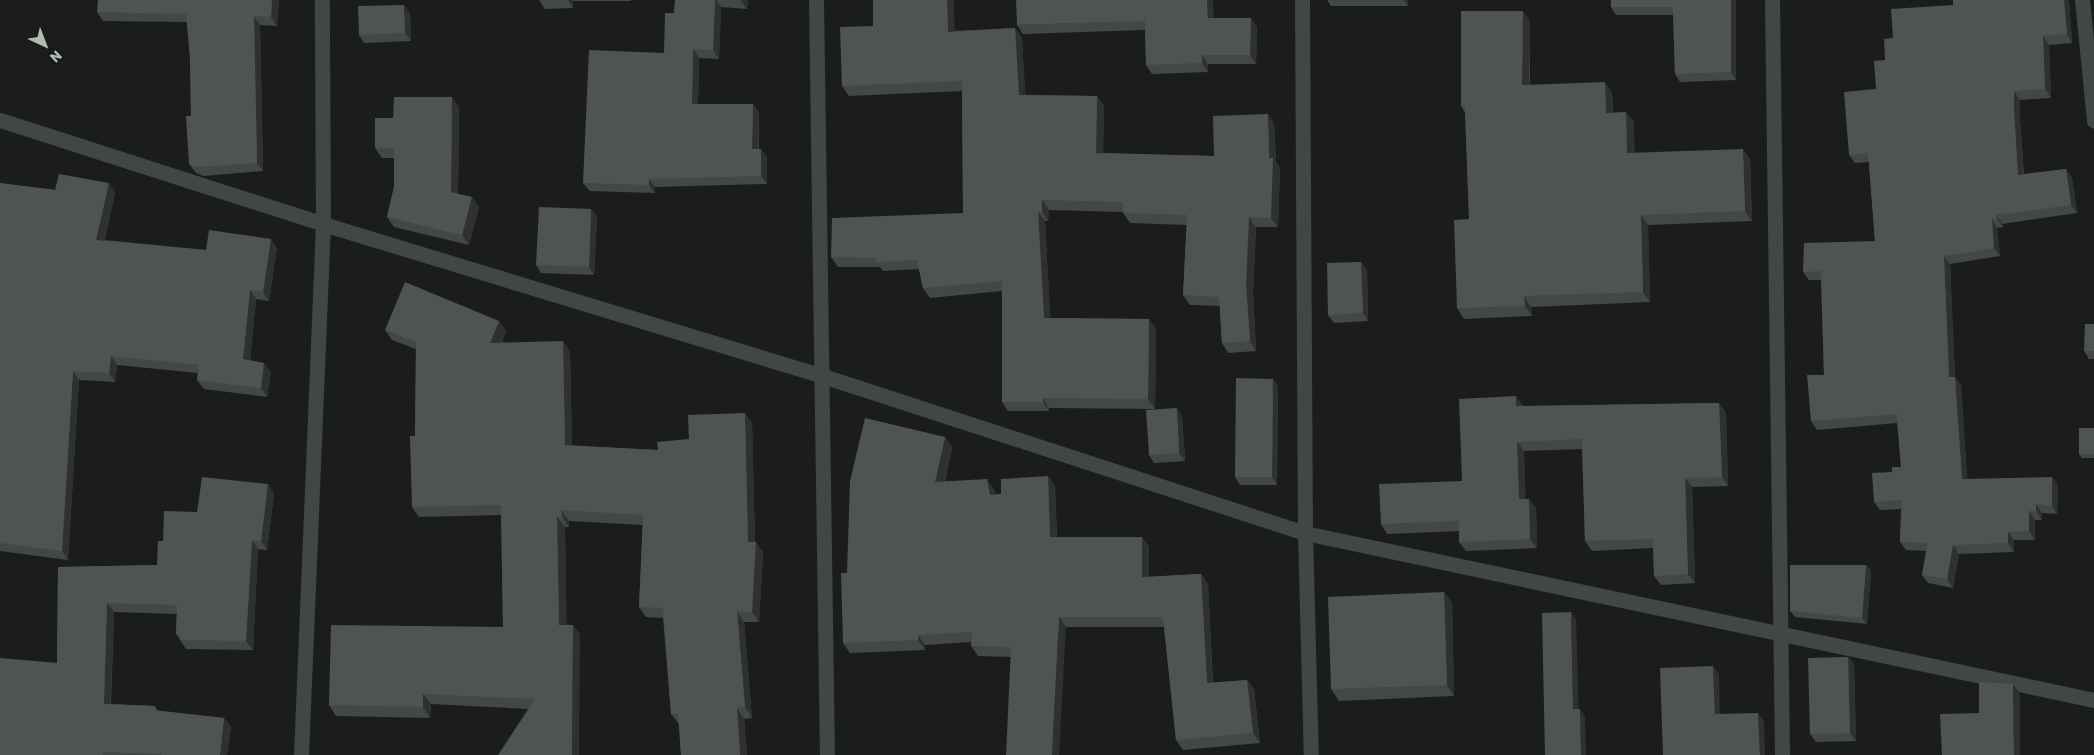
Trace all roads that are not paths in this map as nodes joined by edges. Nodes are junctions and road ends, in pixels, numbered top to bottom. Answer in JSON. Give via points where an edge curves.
{"nodes":[{"id":1,"x":322,"y":0,"type":"edge"},
{"id":2,"x":816,"y":0,"type":"edge"},
{"id":3,"x":1302,"y":0,"type":"edge"},
{"id":4,"x":1772,"y":0,"type":"edge"},
{"id":5,"x":2082,"y":0,"type":"edge"},
{"id":6,"x":0,"y":120,"type":"edge"},
{"id":7,"x":2094,"y":120,"type":"edge"},
{"id":8,"x":323,"y":224,"type":"junction"},
{"id":9,"x":823,"y":376,"type":"junction"},
{"id":10,"x":1305,"y":533,"type":"junction"},
{"id":11,"x":1779,"y":632,"type":"junction"},
{"id":12,"x":2094,"y":700,"type":"edge"},
{"id":13,"x":301,"y":755,"type":"edge"},
{"id":14,"x":827,"y":755,"type":"edge"},
{"id":15,"x":1311,"y":755,"type":"edge"},
{"id":16,"x":1782,"y":755,"type":"edge"}],
"edges":[{"from":1,"to":8,"type":"street"},
{"from":2,"to":9,"type":"street"},
{"from":3,"to":10,"type":"street"},
{"from":4,"to":11,"type":"street"},
{"from":5,"to":7,"type":"street"},
{"from":6,"to":8,"type":"street"},
{"from":8,"to":9,"type":"street"},
{"from":8,"to":13,"type":"street"},
{"from":9,"to":10,"type":"street"},
{"from":9,"to":14,"type":"street"},
{"from":10,"to":11,"type":"street"},
{"from":10,"to":15,"type":"street"},
{"from":11,"to":12,"type":"street"},
{"from":11,"to":16,"type":"street"}]}
